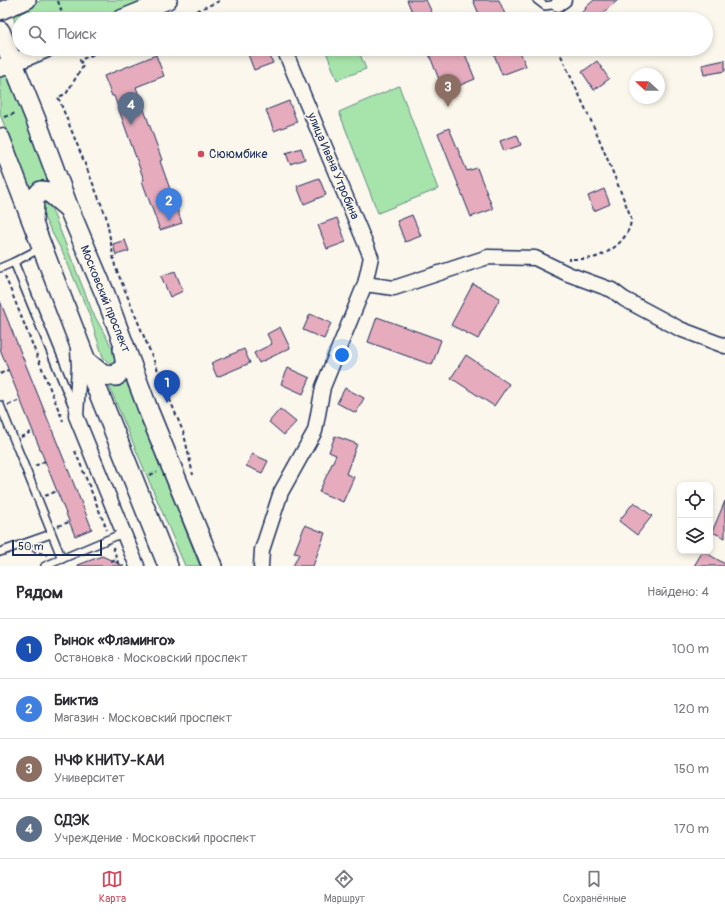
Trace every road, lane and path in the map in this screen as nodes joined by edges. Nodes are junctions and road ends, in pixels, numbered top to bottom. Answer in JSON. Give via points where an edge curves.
{"nodes":[{"id":1,"x":26,"y":0,"type":"edge"},
{"id":2,"x":168,"y":0,"type":"edge"},
{"id":3,"x":222,"y":0,"type":"edge"},
{"id":4,"x":537,"y":0,"type":"edge"},
{"id":5,"x":58,"y":1,"type":"edge"},
{"id":6,"x":561,"y":2,"type":"edge"},
{"id":7,"x":0,"y":11,"type":"edge"},
{"id":8,"x":62,"y":12,"type":"edge"},
{"id":9,"x":139,"y":12,"type":"edge"},
{"id":10,"x":194,"y":12,"type":"edge"},
{"id":11,"x":0,"y":31,"type":"edge"},
{"id":12,"x":30,"y":56,"type":"edge"},
{"id":13,"x":89,"y":56,"type":"edge"},
{"id":14,"x":287,"y":56,"type":"edge"},
{"id":15,"x":561,"y":56,"type":"edge"},
{"id":16,"x":6,"y":66,"type":"edge"},
{"id":17,"x":17,"y":112,"type":"dead end"},
{"id":18,"x":4,"y":117,"type":"dead end"},
{"id":19,"x":0,"y":138,"type":"edge"},
{"id":20,"x":69,"y":209,"type":"junction"},
{"id":21,"x":33,"y":223,"type":"junction"},
{"id":22,"x":42,"y":247,"type":"junction"},
{"id":23,"x":563,"y":259,"type":"dead end"},
{"id":24,"x":14,"y":262,"type":"junction"},
{"id":25,"x":1,"y":267,"type":"edge"},
{"id":26,"x":365,"y":284,"type":"junction"},
{"id":27,"x":120,"y":334,"type":"junction"},
{"id":28,"x":77,"y":335,"type":"junction"},
{"id":29,"x":725,"y":346,"type":"edge"},
{"id":30,"x":86,"y":361,"type":"junction"},
{"id":31,"x":8,"y":370,"type":"dead end"},
{"id":32,"x":0,"y":374,"type":"edge"},
{"id":33,"x":0,"y":405,"type":"edge"},
{"id":34,"x":76,"y":416,"type":"junction"},
{"id":35,"x":65,"y":427,"type":"dead end"},
{"id":36,"x":74,"y":448,"type":"dead end"},
{"id":37,"x":193,"y":476,"type":"dead end"},
{"id":38,"x":51,"y":534,"type":"junction"},
{"id":39,"x":117,"y":536,"type":"junction"},
{"id":40,"x":0,"y":552,"type":"edge"},
{"id":41,"x":26,"y":553,"type":"dead end"},
{"id":42,"x":116,"y":558,"type":"junction"},
{"id":43,"x":62,"y":559,"type":"junction"},
{"id":44,"x":111,"y":561,"type":"dead end"},
{"id":45,"x":45,"y":566,"type":"edge"},
{"id":46,"x":119,"y":566,"type":"edge"},
{"id":47,"x":138,"y":566,"type":"edge"},
{"id":48,"x":168,"y":566,"type":"edge"},
{"id":49,"x":212,"y":566,"type":"edge"},
{"id":50,"x":261,"y":566,"type":"edge"}],
"edges":[{"from":1,"to":7,"type":"street"},
{"from":2,"to":9,"type":"street"},
{"from":3,"to":10,"type":"path"},
{"from":4,"to":6,"type":"lane","via":[[544,6]]},
{"from":5,"to":8,"type":"path"},
{"from":11,"to":16,"type":"main road","name":"Московский проспект"},
{"from":12,"to":16,"type":"street"},
{"from":13,"to":37,"type":"path","via":[[80,60],[83,66],[66,94],[58,97],[106,216],[115,266],[184,434]]},
{"from":14,"to":26,"type":"street","name":"улица Ивана Утробина","via":[[371,257]]},
{"from":15,"to":23,"type":"path","via":[[598,136],[632,223],[623,238],[607,252],[584,259]]},
{"from":16,"to":20,"type":"main road","name":"Московский проспект"},
{"from":17,"to":18,"type":"path"},
{"from":19,"to":21,"type":"main road"},
{"from":20,"to":21,"type":"main road","via":[[48,192],[41,191],[34,199]]},
{"from":20,"to":27,"type":"main road","name":"Московский проспект"},
{"from":21,"to":22,"type":"main road"},
{"from":22,"to":24,"type":"lane"},
{"from":22,"to":28,"type":"main road"},
{"from":24,"to":25,"type":"lane"},
{"from":24,"to":34,"type":"lane"},
{"from":25,"to":35,"type":"path"},
{"from":26,"to":29,"type":"street","via":[[394,288],[488,257],[535,258],[568,274],[612,290],[624,300],[680,329]]},
{"from":26,"to":50,"type":"street","name":"улица Ивана Утробина","via":[[323,387],[315,431],[281,492],[262,550]]},
{"from":27,"to":30,"type":"main road","via":[[126,365],[116,376],[103,375]]},
{"from":27,"to":49,"type":"main road","name":"Московский проспект"},
{"from":28,"to":30,"type":"main road"},
{"from":28,"to":34,"type":"street","via":[[79,366]]},
{"from":30,"to":48,"type":"main road"},
{"from":31,"to":32,"type":"path"},
{"from":33,"to":38,"type":"lane"},
{"from":34,"to":39,"type":"street"},
{"from":36,"to":39,"type":"path"},
{"from":38,"to":40,"type":"lane"},
{"from":38,"to":43,"type":"lane"},
{"from":39,"to":42,"type":"path"},
{"from":39,"to":43,"type":"lane"},
{"from":39,"to":47,"type":"street"},
{"from":41,"to":43,"type":"path","via":[[33,551]]},
{"from":42,"to":44,"type":"path"},
{"from":42,"to":46,"type":"path"},
{"from":43,"to":45,"type":"lane"}]}
